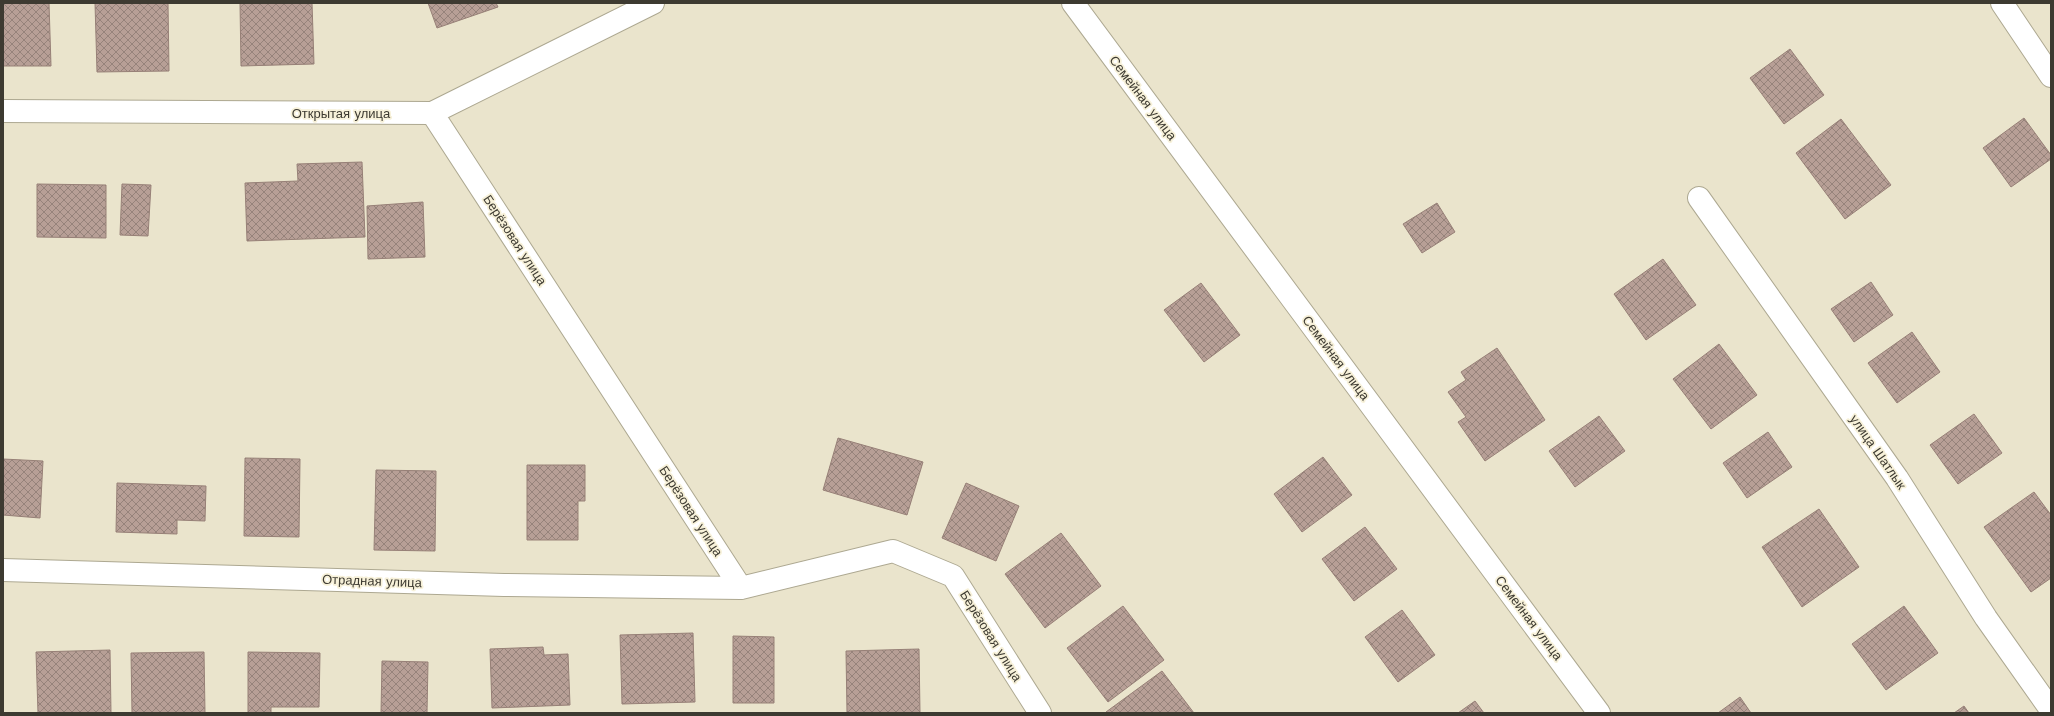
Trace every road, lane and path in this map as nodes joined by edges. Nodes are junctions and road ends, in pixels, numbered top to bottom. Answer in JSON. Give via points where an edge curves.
{"nodes":[{"id":1,"x":653,"y":3,"type":"edge"},
{"id":2,"x":1073,"y":3,"type":"edge"},
{"id":3,"x":2002,"y":3,"type":"edge"},
{"id":4,"x":2051,"y":76,"type":"edge"},
{"id":5,"x":3,"y":111,"type":"edge"},
{"id":6,"x":432,"y":113,"type":"junction"},
{"id":7,"x":1699,"y":198,"type":"dead end"},
{"id":8,"x":3,"y":570,"type":"edge"},
{"id":9,"x":741,"y":588,"type":"junction"},
{"id":10,"x":2051,"y":710,"type":"edge"},
{"id":11,"x":1040,"y":713,"type":"edge"},
{"id":12,"x":1599,"y":713,"type":"edge"}],
"edges":[{"from":1,"to":6,"type":"street","name":"Открытая улица"},
{"from":2,"to":12,"type":"street","name":"Семейная улица"},
{"from":3,"to":4,"type":"street"},
{"from":5,"to":6,"type":"street","name":"Открытая улица"},
{"from":6,"to":9,"type":"street","name":"Берёзовая улица"},
{"from":7,"to":10,"type":"street","name":"улица Шатлык","via":[[1897,478],[1986,618]]},
{"from":8,"to":9,"type":"street","name":"Отрадная улица","via":[[504,585]]},
{"from":9,"to":11,"type":"street","name":"Берёзовая улица","via":[[893,551],[953,576]]}]}
